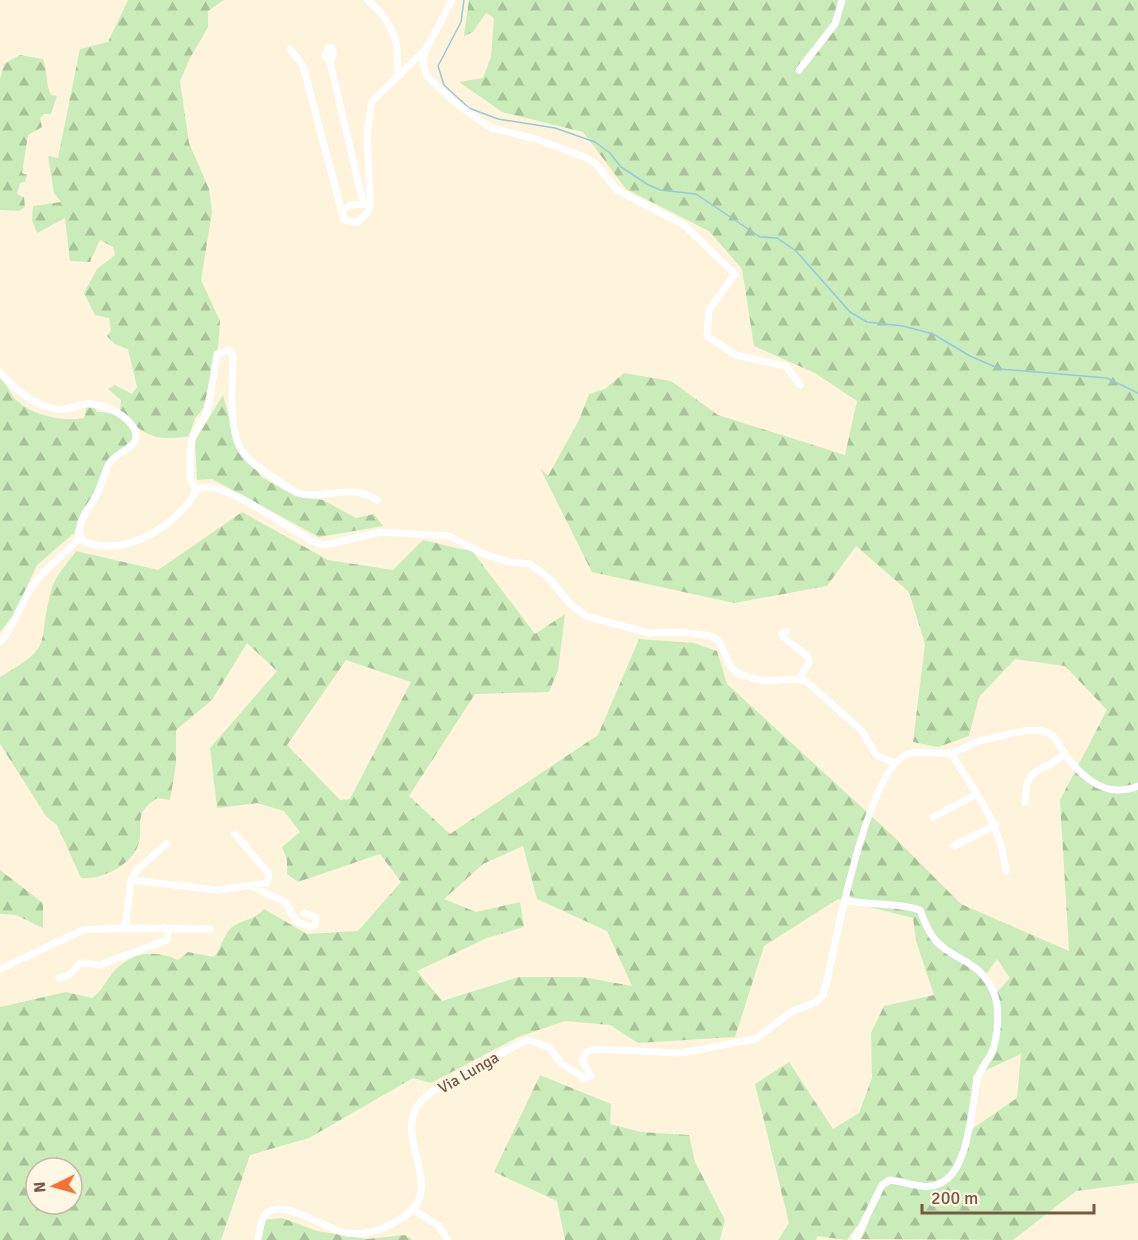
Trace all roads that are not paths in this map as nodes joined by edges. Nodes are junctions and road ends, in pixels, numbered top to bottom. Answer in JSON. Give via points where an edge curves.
{"nodes":[{"id":1,"x":368,"y":0,"type":"edge"},
{"id":2,"x":452,"y":0,"type":"edge"},
{"id":3,"x":842,"y":0,"type":"edge"},
{"id":4,"x":290,"y":49,"type":"dead end"},
{"id":5,"x":426,"y":49,"type":"junction"},
{"id":6,"x":330,"y":62,"type":"dead end"},
{"id":7,"x":799,"y":70,"type":"dead end"},
{"id":8,"x":400,"y":75,"type":"junction"},
{"id":9,"x":366,"y":204,"type":"junction"},
{"id":10,"x":342,"y":210,"type":"junction"},
{"id":11,"x":0,"y":372,"type":"edge"},
{"id":12,"x":800,"y":385,"type":"dead end"},
{"id":13,"x":196,"y":491,"type":"junction"},
{"id":14,"x":377,"y":500,"type":"dead end"},
{"id":15,"x":80,"y":537,"type":"junction"},
{"id":16,"x":787,"y":631,"type":"dead end"},
{"id":17,"x":0,"y":642,"type":"edge"},
{"id":18,"x":799,"y":679,"type":"junction"},
{"id":19,"x":951,"y":753,"type":"junction"},
{"id":20,"x":1064,"y":754,"type":"junction"},
{"id":21,"x":895,"y":763,"type":"junction"},
{"id":22,"x":1138,"y":786,"type":"edge"},
{"id":23,"x":977,"y":794,"type":"junction"},
{"id":24,"x":1025,"y":802,"type":"dead end"},
{"id":25,"x":933,"y":817,"type":"dead end"},
{"id":26,"x":996,"y":825,"type":"junction"},
{"id":27,"x":235,"y":834,"type":"dead end"},
{"id":28,"x":166,"y":844,"type":"dead end"},
{"id":29,"x":954,"y":846,"type":"dead end"},
{"id":30,"x":1006,"y":871,"type":"dead end"},
{"id":31,"x":131,"y":880,"type":"junction"},
{"id":32,"x":253,"y":887,"type":"junction"},
{"id":33,"x":845,"y":900,"type":"junction"},
{"id":34,"x":304,"y":913,"type":"dead end"},
{"id":35,"x":125,"y":928,"type":"junction"},
{"id":36,"x":164,"y":928,"type":"junction"},
{"id":37,"x":210,"y":929,"type":"dead end"},
{"id":38,"x":0,"y":969,"type":"edge"},
{"id":39,"x":58,"y":978,"type":"dead end"},
{"id":40,"x":412,"y":1209,"type":"junction"},
{"id":41,"x":258,"y":1240,"type":"edge"},
{"id":42,"x":448,"y":1240,"type":"edge"},
{"id":43,"x":855,"y":1240,"type":"edge"}],
"edges":[{"from":1,"to":8,"type":"street","via":[[383,15],[391,31]]},
{"from":2,"to":5,"type":"street"},
{"from":3,"to":7,"type":"street","via":[[835,24]]},
{"from":4,"to":10,"type":"street","via":[[303,66]]},
{"from":5,"to":8,"type":"street"},
{"from":5,"to":12,"type":"street","via":[[423,63],[427,76],[476,118],[492,128],[587,158],[617,190],[684,225],[735,274],[709,310],[707,336],[736,355],[786,366]]},
{"from":6,"to":9,"type":"street"},
{"from":8,"to":9,"type":"street","via":[[372,101],[367,134]]},
{"from":9,"to":10,"type":"street","via":[[351,204]]},
{"from":9,"to":10,"type":"street","via":[[368,212],[358,222],[344,220]]},
{"from":11,"to":15,"type":"street","via":[[21,394],[49,407],[100,405],[123,416],[134,428],[133,445],[109,464],[85,514]]},
{"from":13,"to":14,"type":"street","via":[[189,466],[193,435],[206,414],[218,354],[229,350],[233,356],[231,389],[236,432],[240,449],[247,457],[302,494],[347,490]]},
{"from":13,"to":15,"type":"street","via":[[175,515],[130,544],[104,546]]},
{"from":13,"to":18,"type":"street","via":[[209,488],[228,493],[316,543],[381,532],[449,536],[484,554],[530,564],[586,616],[650,633],[711,636],[719,641],[731,667],[739,674],[763,681]]},
{"from":15,"to":17,"type":"street","via":[[37,579]]},
{"from":16,"to":18,"type":"street","via":[[782,633],[783,637],[809,662]]},
{"from":18,"to":21,"type":"street","via":[[818,690],[855,724],[876,755]]},
{"from":19,"to":20,"type":"street","via":[[974,742],[1039,730],[1056,739]]},
{"from":19,"to":21,"type":"street","via":[[907,754]]},
{"from":19,"to":23,"type":"street"},
{"from":20,"to":22,"type":"street","via":[[1089,781],[1106,789]]},
{"from":20,"to":24,"type":"street","via":[[1029,776]]},
{"from":21,"to":33,"type":"street","via":[[859,842]]},
{"from":23,"to":25,"type":"street"},
{"from":23,"to":26,"type":"street"},
{"from":26,"to":29,"type":"street"},
{"from":26,"to":30,"type":"street"},
{"from":27,"to":32,"type":"street","via":[[269,874],[267,883]]},
{"from":28,"to":31,"type":"street"},
{"from":31,"to":32,"type":"street","via":[[217,890]]},
{"from":31,"to":35,"type":"street"},
{"from":32,"to":34,"type":"street","via":[[285,902],[297,922],[315,926],[316,917]]},
{"from":33,"to":40,"type":"street","name":"Via Lunga","via":[[823,995],[791,1012],[755,1039],[681,1053],[595,1049],[586,1052],[582,1060],[591,1076],[584,1079],[562,1064],[549,1047],[528,1040],[448,1080],[413,1114],[411,1130],[422,1185]]},
{"from":33,"to":43,"type":"street","via":[[867,906],[895,905],[920,910],[938,943],[972,963],[986,979],[995,995],[997,1011],[992,1051],[977,1077],[974,1112],[956,1167],[947,1179],[924,1188],[890,1180],[882,1185]]},
{"from":35,"to":36,"type":"street"},
{"from":35,"to":38,"type":"street","via":[[83,930]]},
{"from":36,"to":37,"type":"street"},
{"from":36,"to":39,"type":"street","via":[[167,940],[100,965],[80,963],[69,975]]},
{"from":40,"to":41,"type":"street","via":[[371,1232],[357,1234],[342,1232],[286,1209],[275,1209],[263,1218]]},
{"from":40,"to":42,"type":"street","via":[[439,1226]]}]}
